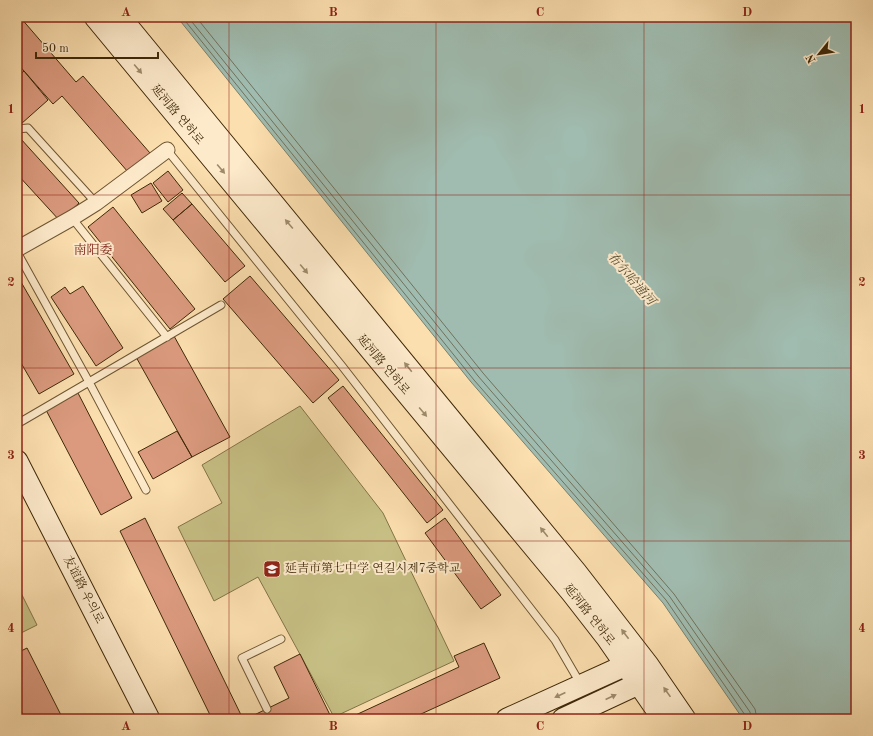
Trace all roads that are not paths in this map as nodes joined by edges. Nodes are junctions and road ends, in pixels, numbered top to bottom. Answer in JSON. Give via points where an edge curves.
{"nodes":[{"id":1,"x":95,"y":17,"type":"edge"},
{"id":2,"x":120,"y":17,"type":"edge"},
{"id":3,"x":17,"y":129,"type":"edge"},
{"id":4,"x":167,"y":150,"type":"joint"},
{"id":5,"x":96,"y":203,"type":"junction"},
{"id":6,"x":72,"y":218,"type":"junction"},
{"id":7,"x":17,"y":251,"type":"edge"},
{"id":8,"x":221,"y":305,"type":"dead end"},
{"id":9,"x":167,"y":337,"type":"junction"},
{"id":10,"x":89,"y":382,"type":"junction"},
{"id":11,"x":17,"y":424,"type":"edge"},
{"id":12,"x":17,"y":461,"type":"edge"},
{"id":13,"x":146,"y":490,"type":"dead end"},
{"id":14,"x":281,"y":639,"type":"dead end"},
{"id":15,"x":626,"y":665,"type":"junction"},
{"id":16,"x":648,"y":665,"type":"junction"},
{"id":17,"x":638,"y":684,"type":"junction"},
{"id":18,"x":582,"y":685,"type":"junction"},
{"id":19,"x":267,"y":709,"type":"dead end"},
{"id":20,"x":149,"y":719,"type":"edge"},
{"id":21,"x":507,"y":719,"type":"edge"},
{"id":22,"x":563,"y":719,"type":"edge"},
{"id":23,"x":663,"y":719,"type":"edge"},
{"id":24,"x":686,"y":719,"type":"edge"}],
"edges":[{"from":1,"to":15,"type":"main road","name":"延河路 연하로","one_way":true,"via":[[572,593]]},
{"from":16,"to":2,"type":"main road","name":"延河路 연하로","one_way":true,"via":[[571,566]]},
{"from":3,"to":5,"type":"lane","via":[[28,128]]},
{"from":4,"to":5,"type":"street"},
{"from":4,"to":18,"type":"lane","via":[[342,366],[555,640]]},
{"from":5,"to":6,"type":"street"},
{"from":6,"to":7,"type":"street"},
{"from":6,"to":9,"type":"lane"},
{"from":7,"to":10,"type":"lane"},
{"from":8,"to":9,"type":"lane"},
{"from":9,"to":10,"type":"lane"},
{"from":10,"to":11,"type":"lane"},
{"from":10,"to":13,"type":"lane"},
{"from":12,"to":20,"type":"main road","name":"友谊路 우의로"},
{"from":14,"to":19,"type":"lane","via":[[242,658]]},
{"from":15,"to":16,"type":"main road"},
{"from":15,"to":17,"type":"main road","name":"延河路 연하로"},
{"from":15,"to":18,"type":"main road"},
{"from":16,"to":17,"type":"main road"},
{"from":24,"to":16,"type":"main road","name":"延河路 연하로","one_way":true},
{"from":22,"to":17,"type":"main road","one_way":true},
{"from":17,"to":23,"type":"main road","name":"延河路 연하로"},
{"from":18,"to":21,"type":"main road","one_way":true}]}
